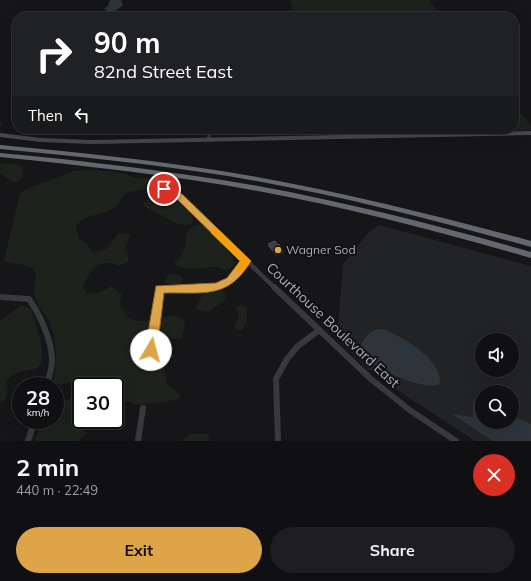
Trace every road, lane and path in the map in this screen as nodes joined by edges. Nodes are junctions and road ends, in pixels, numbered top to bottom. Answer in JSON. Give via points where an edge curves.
{"nodes":[{"id":1,"x":519,"y":133,"type":"edge"},
{"id":2,"x":531,"y":133,"type":"edge"},
{"id":3,"x":209,"y":134,"type":"edge"},
{"id":4,"x":485,"y":134,"type":"edge"},
{"id":5,"x":0,"y":135,"type":"edge"},
{"id":6,"x":209,"y":140,"type":"junction"},
{"id":7,"x":0,"y":143,"type":"edge"},
{"id":8,"x":0,"y":147,"type":"edge"},
{"id":9,"x":74,"y":154,"type":"junction"},
{"id":10,"x":0,"y":155,"type":"edge"},
{"id":11,"x":164,"y":189,"type":"dead end"},
{"id":12,"x":531,"y":244,"type":"edge"},
{"id":13,"x":531,"y":255,"type":"edge"},
{"id":14,"x":246,"y":261,"type":"junction"},
{"id":15,"x":0,"y":297,"type":"edge"},
{"id":16,"x":318,"y":331,"type":"junction"},
{"id":17,"x":151,"y":350,"type":"dead end"},
{"id":18,"x":49,"y":377,"type":"edge"},
{"id":19,"x":143,"y":408,"type":"dead end"},
{"id":20,"x":32,"y":429,"type":"edge"},
{"id":21,"x":28,"y":441,"type":"edge"},
{"id":22,"x":138,"y":441,"type":"edge"},
{"id":23,"x":278,"y":441,"type":"edge"},
{"id":24,"x":456,"y":441,"type":"edge"}],
"edges":[{"from":1,"to":2,"type":"street"},
{"from":3,"to":6,"type":"street"},
{"from":4,"to":6,"type":"street"},
{"from":5,"to":6,"type":"street","via":[[73,142]]},
{"from":7,"to":9,"type":"highway"},
{"from":8,"to":9,"type":"highway"},
{"from":9,"to":12,"type":"highway","via":[[175,166],[284,184],[400,210]]},
{"from":10,"to":13,"type":"highway","via":[[160,172],[280,193],[400,220]]},
{"from":11,"to":14,"type":"street","name":"Courthouse Boulevard East","via":[[179,196]]},
{"from":14,"to":16,"type":"street","name":"Courthouse Boulevard East"},
{"from":14,"to":17,"type":"street","via":[[231,280],[218,287],[160,289]]},
{"from":15,"to":18,"type":"street","via":[[29,299],[36,308],[52,358]]},
{"from":16,"to":23,"type":"street","via":[[298,346],[276,379]]},
{"from":16,"to":24,"type":"street","name":"Courthouse Boulevard East","via":[[372,380],[411,411]]},
{"from":19,"to":22,"type":"street"},
{"from":20,"to":21,"type":"street"}]}
